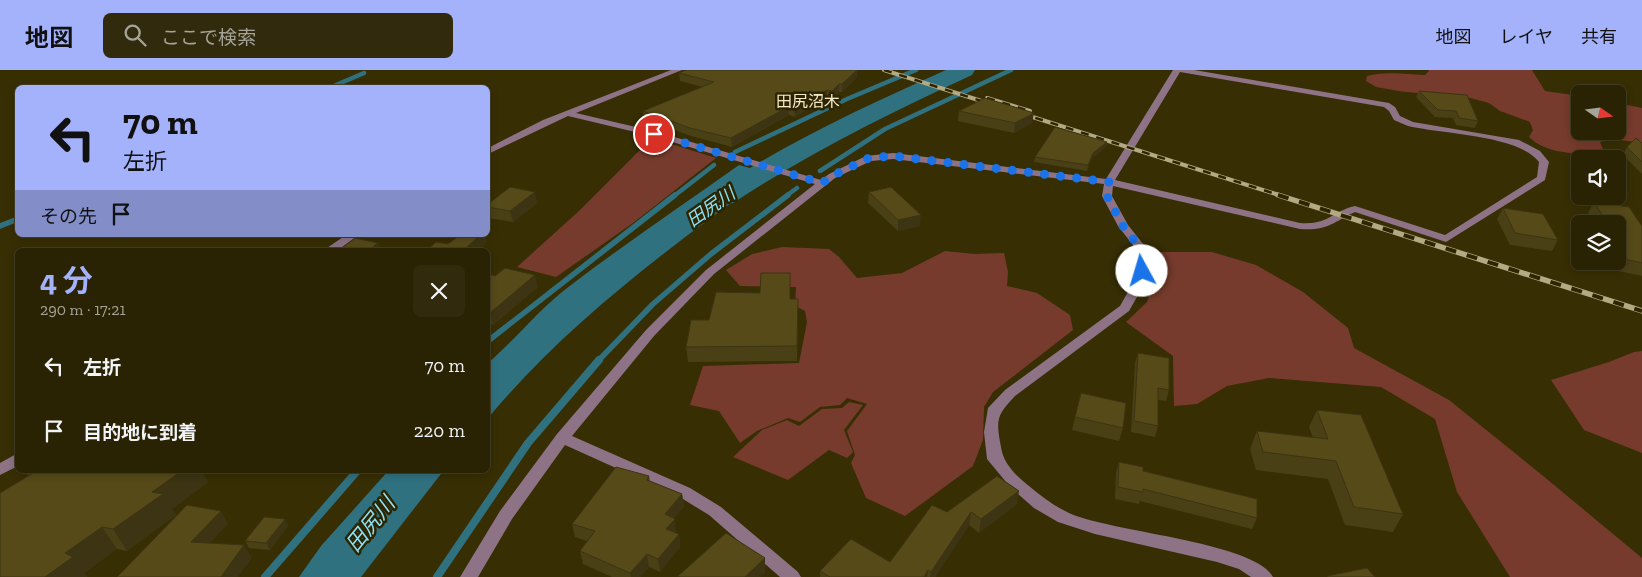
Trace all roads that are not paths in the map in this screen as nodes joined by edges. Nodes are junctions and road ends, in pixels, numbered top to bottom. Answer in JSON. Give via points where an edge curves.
{"nodes":[{"id":1,"x":678,"y":70,"type":"edge"},
{"id":2,"x":1178,"y":70,"type":"edge"},
{"id":3,"x":569,"y":114,"type":"junction"},
{"id":4,"x":490,"y":150,"type":"edge"},
{"id":5,"x":1109,"y":182,"type":"junction"},
{"id":6,"x":822,"y":183,"type":"junction"},
{"id":7,"x":351,"y":237,"type":"edge"},
{"id":8,"x":333,"y":248,"type":"edge"},
{"id":9,"x":562,"y":438,"type":"junction"},
{"id":10,"x":15,"y":460,"type":"edge"},
{"id":11,"x":0,"y":470,"type":"edge"},
{"id":12,"x":469,"y":577,"type":"edge"},
{"id":13,"x":792,"y":577,"type":"edge"},
{"id":14,"x":1264,"y":577,"type":"edge"}],
"edges":[{"from":1,"to":3,"type":"street"},
{"from":2,"to":5,"type":"street"},
{"from":2,"to":5,"type":"street","via":[[1386,105],[1397,118],[1411,124],[1516,142],[1538,153],[1544,162],[1542,178],[1446,239],[1355,210],[1326,224],[1294,224]]},
{"from":3,"to":4,"type":"street"},
{"from":3,"to":6,"type":"street","via":[[654,134]]},
{"from":5,"to":6,"type":"street","via":[[893,156],[869,158]]},
{"from":5,"to":14,"type":"street","via":[[1107,196],[1144,258],[1139,283],[1125,308],[1010,393],[993,410],[991,432],[995,459],[1016,484],[1064,518],[1217,555],[1244,564]]},
{"from":6,"to":9,"type":"street","via":[[710,272],[650,333]]},
{"from":7,"to":8,"type":"street"},
{"from":9,"to":12,"type":"street","via":[[506,515]]},
{"from":9,"to":13,"type":"street","via":[[684,492],[715,511]]},
{"from":10,"to":11,"type":"street"}]}
